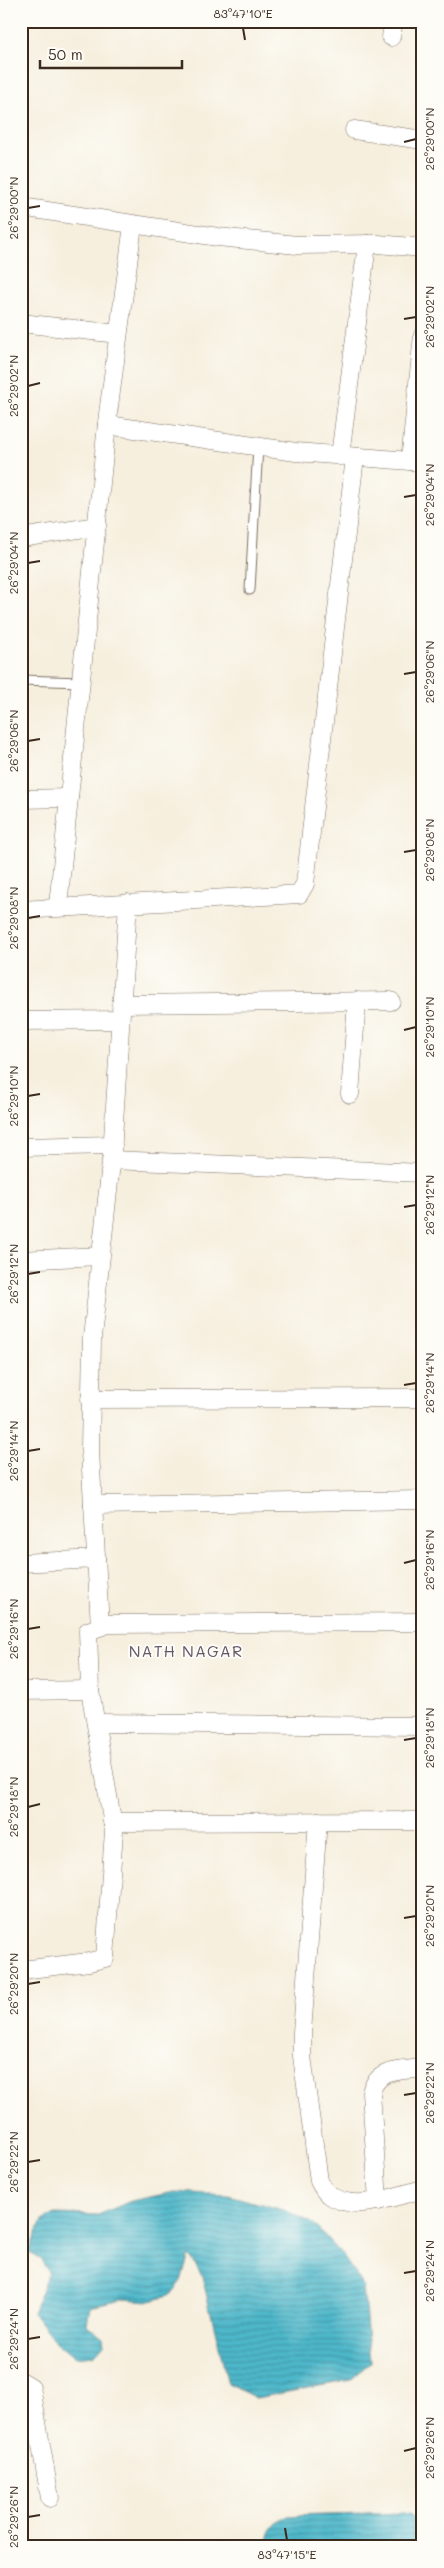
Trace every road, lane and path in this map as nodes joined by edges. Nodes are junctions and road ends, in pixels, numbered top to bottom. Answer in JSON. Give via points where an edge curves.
{"nodes":[{"id":1,"x":354,"y":130,"type":"dead end"},
{"id":2,"x":423,"y":140,"type":"edge"},
{"id":3,"x":21,"y":207,"type":"edge"},
{"id":4,"x":133,"y":225,"type":"junction"},
{"id":5,"x":367,"y":244,"type":"junction"},
{"id":6,"x":423,"y":248,"type":"edge"},
{"id":7,"x":21,"y":323,"type":"edge"},
{"id":8,"x":118,"y":334,"type":"junction"},
{"id":9,"x":423,"y":335,"type":"edge"},
{"id":10,"x":107,"y":425,"type":"junction"},
{"id":11,"x":258,"y":446,"type":"junction"},
{"id":12,"x":347,"y":456,"type":"junction"},
{"id":13,"x":416,"y":462,"type":"edge"},
{"id":14,"x":97,"y":526,"type":"junction"},
{"id":15,"x":21,"y":538,"type":"edge"},
{"id":16,"x":250,"y":590,"type":"dead end"},
{"id":17,"x":21,"y":680,"type":"edge"},
{"id":18,"x":81,"y":682,"type":"junction"},
{"id":19,"x":69,"y":798,"type":"junction"},
{"id":20,"x":21,"y":799,"type":"edge"},
{"id":21,"x":128,"y":903,"type":"junction"},
{"id":22,"x":58,"y":906,"type":"junction"},
{"id":23,"x":21,"y":910,"type":"edge"},
{"id":24,"x":356,"y":1001,"type":"junction"},
{"id":25,"x":391,"y":1001,"type":"dead end"},
{"id":26,"x":121,"y":1012,"type":"junction"},
{"id":27,"x":21,"y":1021,"type":"edge"},
{"id":28,"x":350,"y":1094,"type":"dead end"},
{"id":29,"x":21,"y":1146,"type":"edge"},
{"id":30,"x":112,"y":1152,"type":"junction"},
{"id":31,"x":423,"y":1173,"type":"edge"},
{"id":32,"x":99,"y":1256,"type":"junction"},
{"id":33,"x":21,"y":1260,"type":"edge"},
{"id":34,"x":423,"y":1398,"type":"edge"},
{"id":35,"x":90,"y":1399,"type":"junction"},
{"id":36,"x":423,"y":1500,"type":"edge"},
{"id":37,"x":93,"y":1505,"type":"junction"},
{"id":38,"x":96,"y":1559,"type":"junction"},
{"id":39,"x":21,"y":1563,"type":"edge"},
{"id":40,"x":423,"y":1622,"type":"edge"},
{"id":41,"x":100,"y":1626,"type":"junction"},
{"id":42,"x":90,"y":1690,"type":"junction"},
{"id":43,"x":21,"y":1691,"type":"edge"},
{"id":44,"x":96,"y":1723,"type":"junction"},
{"id":45,"x":423,"y":1726,"type":"edge"},
{"id":46,"x":318,"y":1821,"type":"junction"},
{"id":47,"x":423,"y":1821,"type":"edge"},
{"id":48,"x":112,"y":1822,"type":"junction"},
{"id":49,"x":21,"y":1970,"type":"edge"},
{"id":50,"x":423,"y":2068,"type":"edge"},
{"id":51,"x":423,"y":2189,"type":"edge"},
{"id":52,"x":378,"y":2201,"type":"junction"},
{"id":53,"x":21,"y":2381,"type":"edge"},
{"id":54,"x":50,"y":2498,"type":"dead end"}],
"edges":[{"from":1,"to":2,"type":"street"},
{"from":3,"to":4,"type":"street"},
{"from":4,"to":5,"type":"street","via":[[298,245]]},
{"from":4,"to":8,"type":"street"},
{"from":5,"to":6,"type":"street"},
{"from":5,"to":12,"type":"street"},
{"from":7,"to":8,"type":"street"},
{"from":8,"to":10,"type":"street"},
{"from":9,"to":13,"type":"street"},
{"from":10,"to":11,"type":"street"},
{"from":10,"to":14,"type":"street"},
{"from":11,"to":12,"type":"street"},
{"from":11,"to":16,"type":"lane"},
{"from":12,"to":13,"type":"street"},
{"from":12,"to":21,"type":"street","via":[[305,884],[299,894],[288,896]]},
{"from":14,"to":15,"type":"street"},
{"from":14,"to":18,"type":"street"},
{"from":17,"to":18,"type":"lane"},
{"from":18,"to":19,"type":"street"},
{"from":19,"to":20,"type":"street"},
{"from":19,"to":22,"type":"street"},
{"from":21,"to":22,"type":"street"},
{"from":21,"to":26,"type":"street"},
{"from":22,"to":23,"type":"street"},
{"from":24,"to":25,"type":"street"},
{"from":24,"to":26,"type":"street"},
{"from":24,"to":28,"type":"street"},
{"from":26,"to":27,"type":"street"},
{"from":26,"to":30,"type":"street"},
{"from":29,"to":30,"type":"street"},
{"from":30,"to":31,"type":"street"},
{"from":30,"to":32,"type":"street"},
{"from":32,"to":33,"type":"street"},
{"from":32,"to":35,"type":"street"},
{"from":34,"to":35,"type":"street"},
{"from":35,"to":37,"type":"street"},
{"from":36,"to":37,"type":"street"},
{"from":37,"to":38,"type":"street"},
{"from":38,"to":39,"type":"street"},
{"from":38,"to":41,"type":"street"},
{"from":40,"to":41,"type":"street"},
{"from":41,"to":42,"type":"street","via":[[88,1630]]},
{"from":42,"to":43,"type":"street"},
{"from":42,"to":44,"type":"street"},
{"from":44,"to":45,"type":"street"},
{"from":44,"to":48,"type":"street"},
{"from":46,"to":47,"type":"street"},
{"from":46,"to":48,"type":"street"},
{"from":46,"to":52,"type":"street","via":[[302,2056],[319,2181],[328,2194],[344,2201]]},
{"from":48,"to":49,"type":"street","via":[[106,1958]]},
{"from":50,"to":52,"type":"street","via":[[382,2074],[374,2082],[371,2092]]},
{"from":51,"to":52,"type":"street"},
{"from":53,"to":54,"type":"street","via":[[31,2386]]}]}
